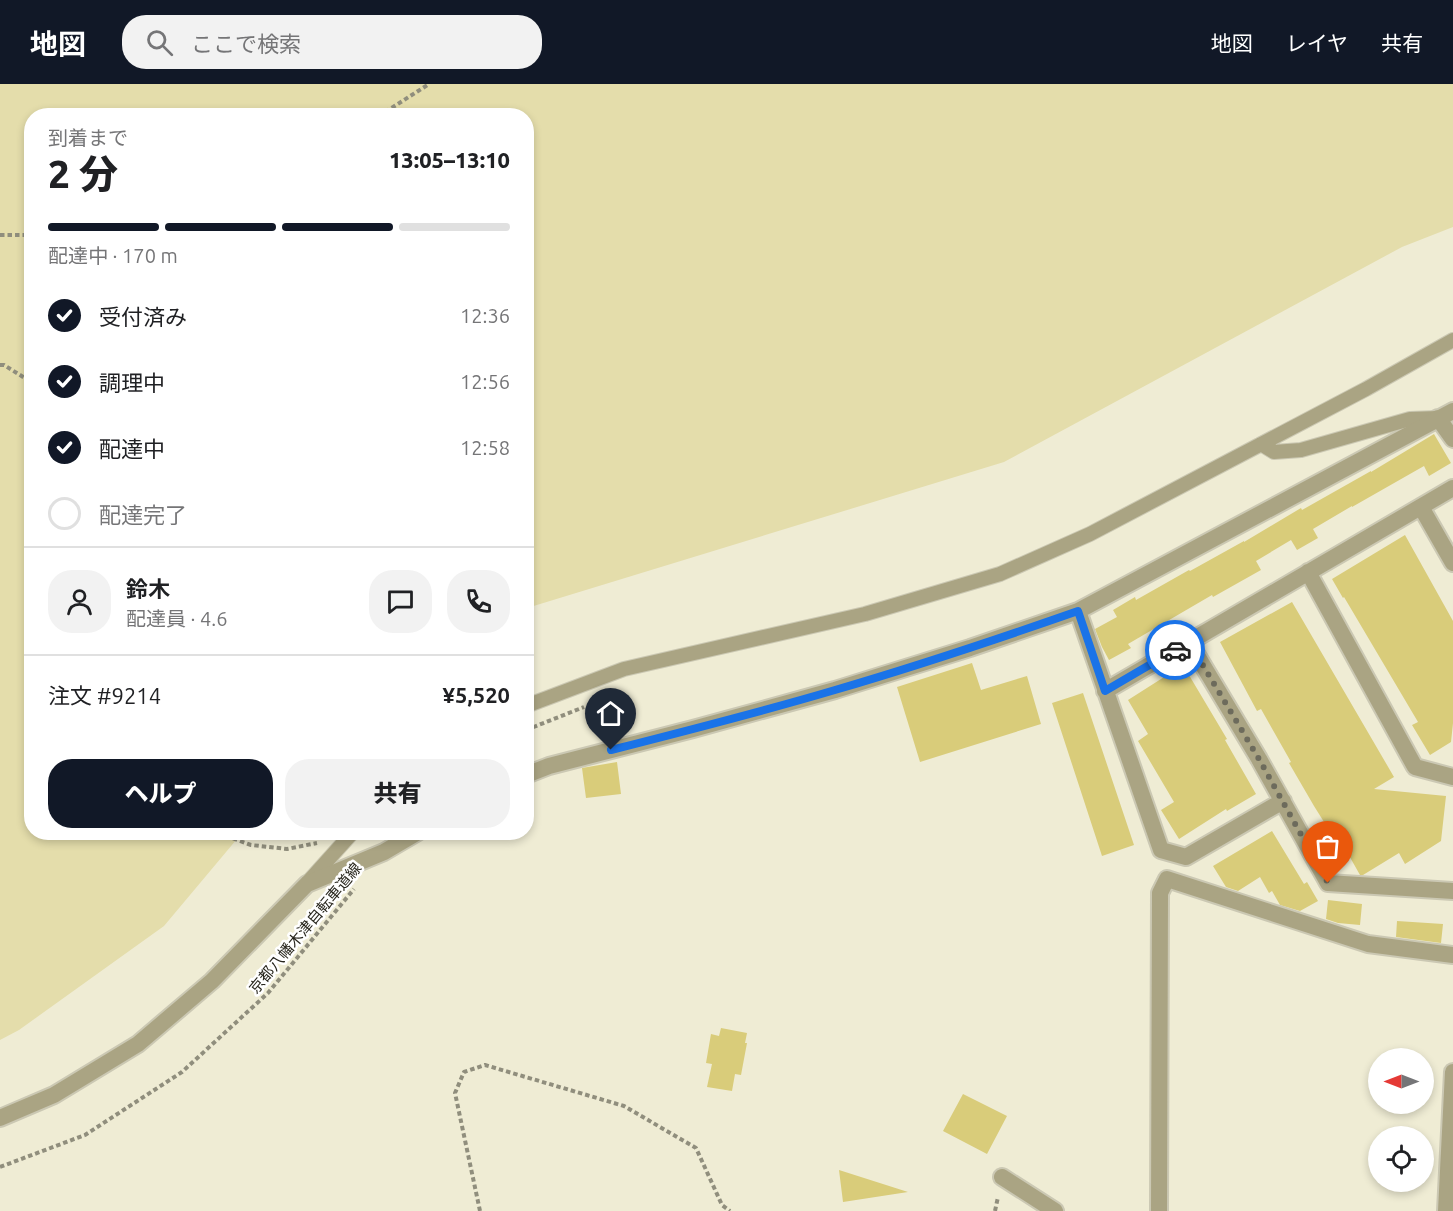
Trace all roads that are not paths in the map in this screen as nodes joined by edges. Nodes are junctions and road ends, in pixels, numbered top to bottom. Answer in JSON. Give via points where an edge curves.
{"nodes":[{"id":1,"x":1453,"y":340,"type":"edge"},
{"id":2,"x":1446,"y":415,"type":"edge"},
{"id":3,"x":1453,"y":440,"type":"edge"},
{"id":4,"x":1261,"y":444,"type":"junction"},
{"id":5,"x":1453,"y":488,"type":"edge"},
{"id":6,"x":1421,"y":507,"type":"junction"},
{"id":7,"x":1453,"y":563,"type":"edge"},
{"id":8,"x":1308,"y":573,"type":"junction"},
{"id":9,"x":1078,"y":611,"type":"junction"},
{"id":10,"x":1189,"y":642,"type":"junction"},
{"id":11,"x":1105,"y":691,"type":"junction"},
{"id":12,"x":534,"y":703,"type":"edge"},
{"id":13,"x":534,"y":772,"type":"edge"},
{"id":14,"x":1453,"y":777,"type":"edge"},
{"id":15,"x":1283,"y":801,"type":"junction"},
{"id":16,"x":346,"y":840,"type":"edge"},
{"id":17,"x":404,"y":840,"type":"edge"},
{"id":18,"x":1161,"y":850,"type":"junction"},
{"id":19,"x":1167,"y":879,"type":"junction"},
{"id":20,"x":306,"y":884,"type":"junction"},
{"id":21,"x":1453,"y":891,"type":"edge"},
{"id":22,"x":1453,"y":955,"type":"edge"},
{"id":23,"x":1453,"y":1072,"type":"edge"},
{"id":24,"x":0,"y":1118,"type":"edge"},
{"id":25,"x":1002,"y":1177,"type":"dead end"},
{"id":26,"x":1055,"y":1211,"type":"edge"},
{"id":27,"x":1159,"y":1211,"type":"edge"},
{"id":28,"x":1446,"y":1211,"type":"edge"}],
"edges":[{"from":1,"to":4,"type":"lane"},
{"from":2,"to":3,"type":"street"},
{"from":2,"to":4,"type":"lane","via":[[1410,419],[1302,450],[1274,452]]},
{"from":2,"to":9,"type":"street"},
{"from":4,"to":12,"type":"lane","via":[[1090,534],[1000,574],[865,614],[624,669]]},
{"from":5,"to":6,"type":"street"},
{"from":6,"to":7,"type":"street"},
{"from":6,"to":8,"type":"street"},
{"from":8,"to":10,"type":"street"},
{"from":8,"to":14,"type":"street","via":[[1415,767]]},
{"from":9,"to":11,"type":"street"},
{"from":9,"to":13,"type":"street","via":[[835,690]]},
{"from":10,"to":11,"type":"street"},
{"from":10,"to":15,"type":"street"},
{"from":11,"to":18,"type":"street"},
{"from":15,"to":18,"type":"street","via":[[1186,857]]},
{"from":15,"to":21,"type":"street","via":[[1328,883]]},
{"from":16,"to":20,"type":"lane"},
{"from":17,"to":20,"type":"street"},
{"from":18,"to":19,"type":"street"},
{"from":19,"to":22,"type":"street","via":[[1368,944]]},
{"from":19,"to":27,"type":"street","via":[[1160,893]]},
{"from":20,"to":24,"type":"street","via":[[212,981],[138,1044],[54,1095]]},
{"from":23,"to":28,"type":"street"},
{"from":25,"to":26,"type":"street"}]}
